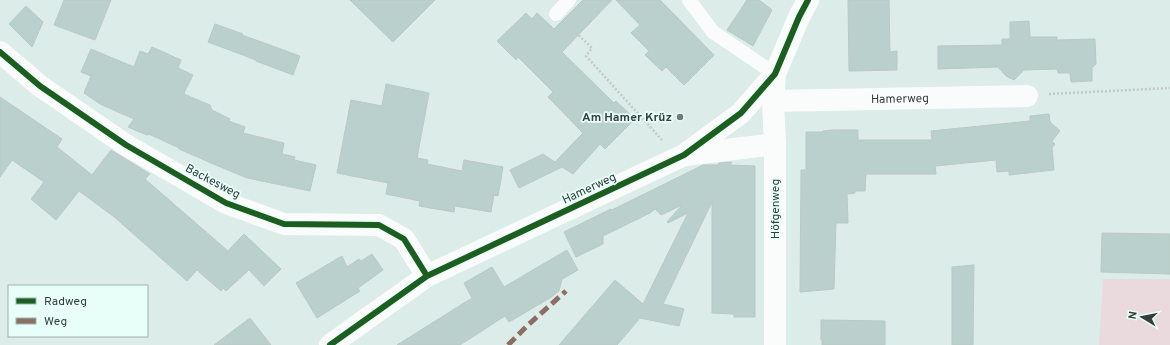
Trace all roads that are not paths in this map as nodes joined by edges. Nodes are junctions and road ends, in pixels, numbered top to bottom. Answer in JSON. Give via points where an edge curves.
{"nodes":[{"id":1,"x":569,"y":0,"type":"edge"},
{"id":2,"x":690,"y":0,"type":"edge"},
{"id":3,"x":808,"y":0,"type":"edge"},
{"id":4,"x":556,"y":14,"type":"road end"},
{"id":5,"x":0,"y":52,"type":"edge"},
{"id":6,"x":775,"y":74,"type":"junction"},
{"id":7,"x":1027,"y":96,"type":"road end"},
{"id":8,"x":773,"y":101,"type":"junction"},
{"id":9,"x":775,"y":144,"type":"junction"},
{"id":10,"x":684,"y":155,"type":"junction"},
{"id":11,"x":427,"y":276,"type":"junction"},
{"id":12,"x":330,"y":345,"type":"edge"},
{"id":13,"x":775,"y":345,"type":"edge"}],
"edges":[{"from":1,"to":4,"type":"lane"},
{"from":2,"to":6,"type":"lane","via":[[713,32]]},
{"from":3,"to":6,"type":"street","name":"Hamerweg"},
{"from":5,"to":11,"type":"street","name":"Backesweg","via":[[40,86],[126,145],[226,203],[284,224],[379,225],[404,239]]},
{"from":6,"to":8,"type":"street","name":"Höfgenweg"},
{"from":6,"to":10,"type":"street","name":"Hamerweg","via":[[741,113]]},
{"from":7,"to":8,"type":"street","name":"Hamerweg"},
{"from":8,"to":9,"type":"street","name":"Höfgenweg"},
{"from":9,"to":10,"type":"street","name":"Hamerweg"},
{"from":9,"to":13,"type":"street","name":"Höfgenweg"},
{"from":10,"to":11,"type":"street","name":"Hamerweg"},
{"from":11,"to":12,"type":"street","name":"Hamerweg"}]}
